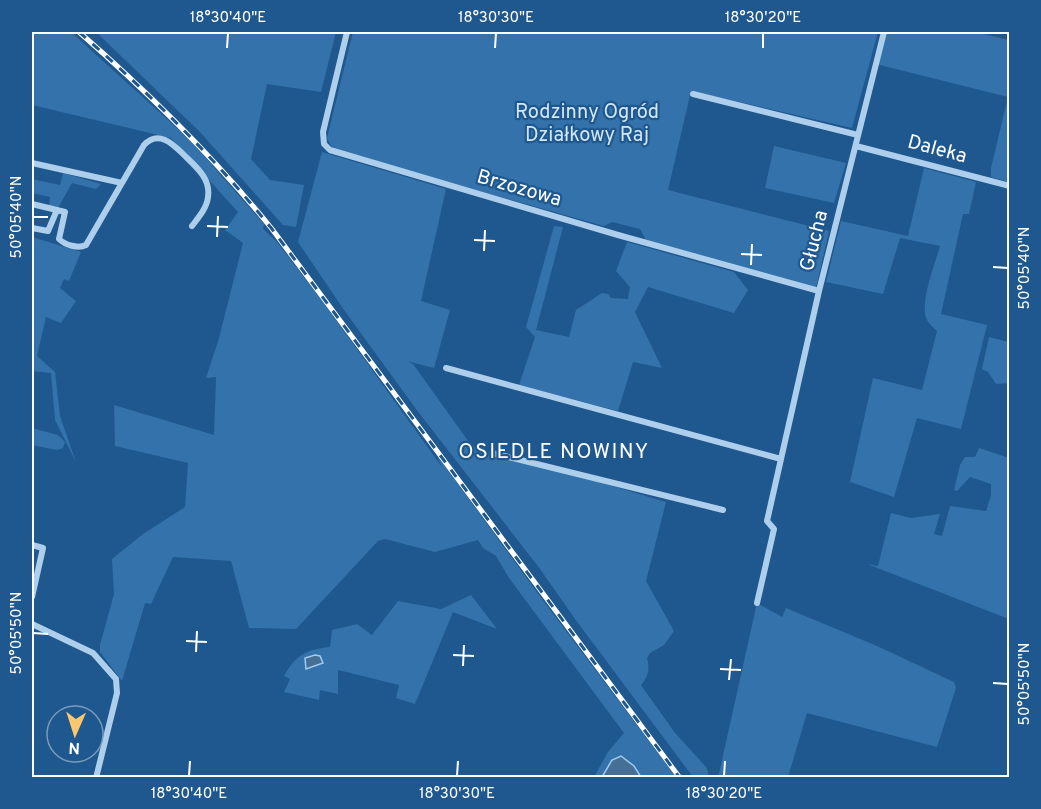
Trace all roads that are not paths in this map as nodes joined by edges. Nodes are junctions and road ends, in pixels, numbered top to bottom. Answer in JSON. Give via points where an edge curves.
{"nodes":[{"id":1,"x":347,"y":32,"type":"edge"},
{"id":2,"x":884,"y":32,"type":"edge"},
{"id":3,"x":693,"y":94,"type":"dead end"},
{"id":4,"x":858,"y":135,"type":"junction"},
{"id":5,"x":856,"y":146,"type":"junction"},
{"id":6,"x":32,"y":163,"type":"edge"},
{"id":7,"x":122,"y":183,"type":"junction"},
{"id":8,"x":1010,"y":186,"type":"edge"},
{"id":9,"x":32,"y":204,"type":"edge"},
{"id":10,"x":57,"y":210,"type":"junction"},
{"id":11,"x":192,"y":226,"type":"dead end"},
{"id":12,"x":32,"y":228,"type":"edge"},
{"id":13,"x":819,"y":291,"type":"junction"},
{"id":14,"x":446,"y":368,"type":"dead end"},
{"id":15,"x":492,"y":453,"type":"dead end"},
{"id":16,"x":781,"y":459,"type":"junction"},
{"id":17,"x":723,"y":510,"type":"dead end"},
{"id":18,"x":32,"y":546,"type":"edge"},
{"id":19,"x":32,"y":597,"type":"edge"},
{"id":20,"x":757,"y":603,"type":"dead end"},
{"id":21,"x":32,"y":624,"type":"edge"},
{"id":22,"x":96,"y":777,"type":"edge"}],
"edges":[{"from":1,"to":13,"type":"street","name":"Brzozowa","via":[[324,132],[324,144],[330,150]]},
{"from":2,"to":4,"type":"street","name":"Głucha"},
{"from":3,"to":4,"type":"street"},
{"from":4,"to":5,"type":"street","name":"Głucha"},
{"from":5,"to":8,"type":"street","name":"Daleka"},
{"from":5,"to":13,"type":"street","name":"Głucha"},
{"from":6,"to":7,"type":"street"},
{"from":7,"to":10,"type":"street","via":[[84,246],[59,239],[65,212]]},
{"from":7,"to":11,"type":"street","via":[[147,141],[167,140],[198,169],[207,184],[207,202]]},
{"from":9,"to":10,"type":"street"},
{"from":10,"to":12,"type":"street","via":[[48,231]]},
{"from":13,"to":16,"type":"street","name":"Głucha"},
{"from":14,"to":16,"type":"street"},
{"from":15,"to":17,"type":"street"},
{"from":16,"to":20,"type":"street","name":"Głucha","via":[[767,521],[774,529]]},
{"from":18,"to":19,"type":"street","via":[[43,548]]},
{"from":21,"to":22,"type":"street","via":[[93,653],[116,679],[117,693]]}]}
